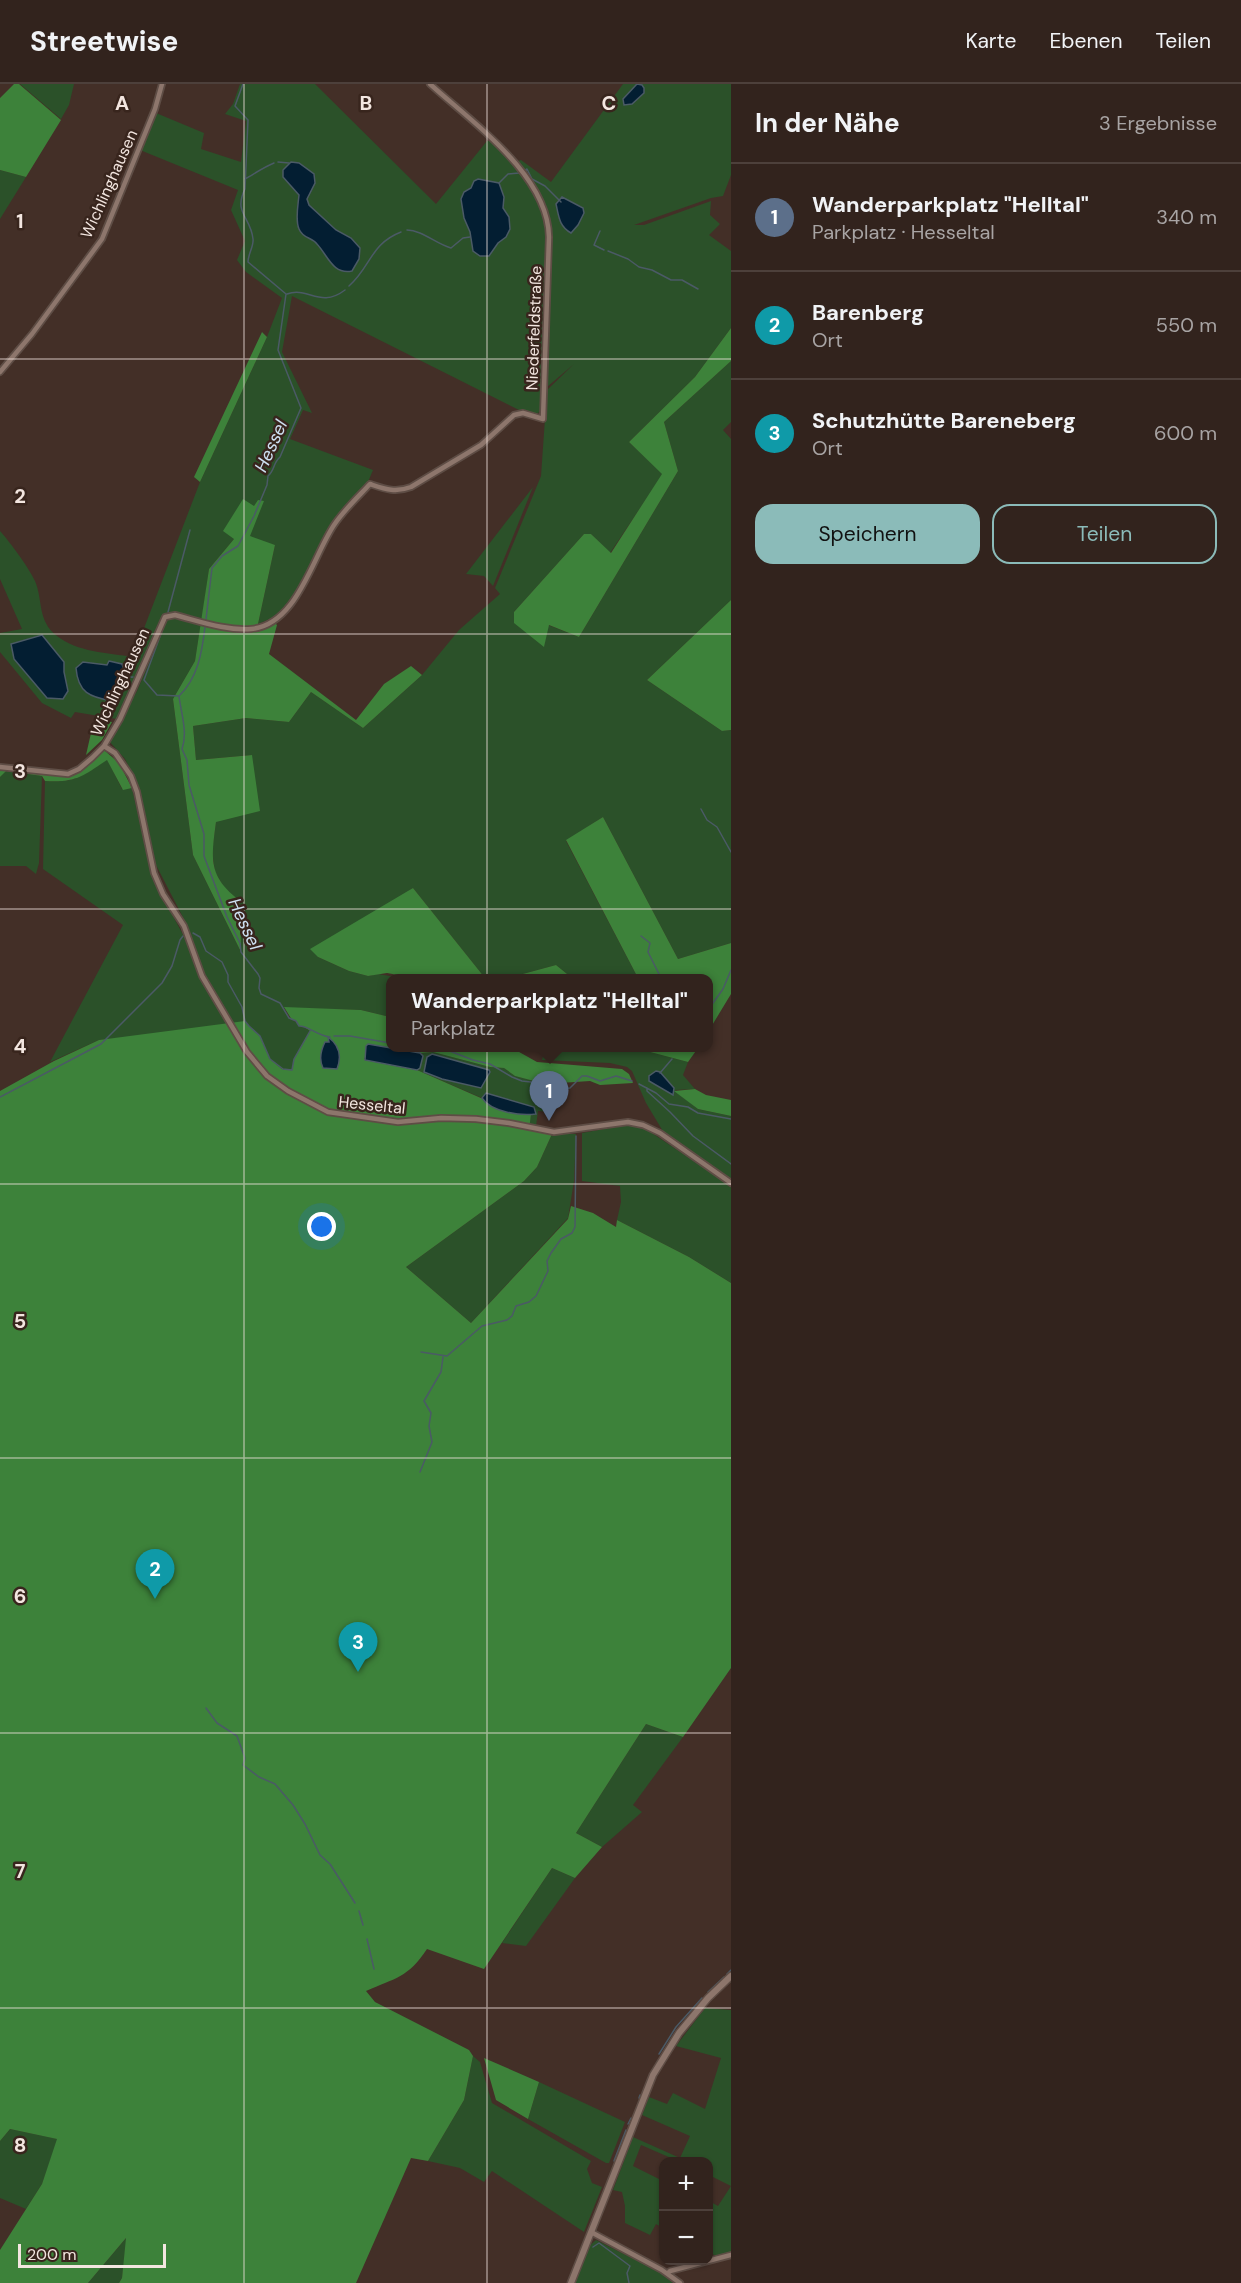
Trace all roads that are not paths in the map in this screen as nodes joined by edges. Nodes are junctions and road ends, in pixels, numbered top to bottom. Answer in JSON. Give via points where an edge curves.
{"nodes":[{"id":1,"x":162,"y":84,"type":"edge"},
{"id":2,"x":430,"y":84,"type":"edge"},
{"id":3,"x":0,"y":372,"type":"edge"},
{"id":4,"x":370,"y":484,"type":"joint"},
{"id":5,"x":104,"y":746,"type":"junction"},
{"id":6,"x":0,"y":767,"type":"edge"},
{"id":7,"x":731,"y":1183,"type":"edge"},
{"id":8,"x":731,"y":1976,"type":"edge"},
{"id":9,"x":591,"y":2232,"type":"junction"},
{"id":10,"x":731,"y":2255,"type":"edge"},
{"id":11,"x":668,"y":2273,"type":"junction"},
{"id":12,"x":571,"y":2283,"type":"edge"},
{"id":13,"x":680,"y":2283,"type":"edge"}],
"edges":[{"from":1,"to":3,"type":"street","name":"Wichlinghausen","via":[[102,239]]},
{"from":2,"to":4,"type":"street","name":"Niederfeldstraße","via":[[510,155],[544,209],[549,225],[543,418],[522,412],[514,415],[481,444],[400,492]]},
{"from":4,"to":5,"type":"street","name":"Wichlinghausen","via":[[334,525],[298,595],[281,617],[254,629],[223,627],[175,615],[165,617]]},
{"from":5,"to":6,"type":"street","name":"Wichlinghausen","via":[[68,774]]},
{"from":5,"to":7,"type":"street","name":"Hesseltal","via":[[115,753],[131,777],[154,873],[184,927],[202,976],[247,1052],[267,1076],[288,1091],[328,1112],[398,1122],[476,1119],[554,1132],[628,1122],[643,1125]]},
{"from":8,"to":9,"type":"main road","via":[[697,2010],[661,2061],[646,2089]]},
{"from":9,"to":11,"type":"street"},
{"from":9,"to":12,"type":"main road"},
{"from":10,"to":11,"type":"street"},
{"from":11,"to":13,"type":"street"}]}
